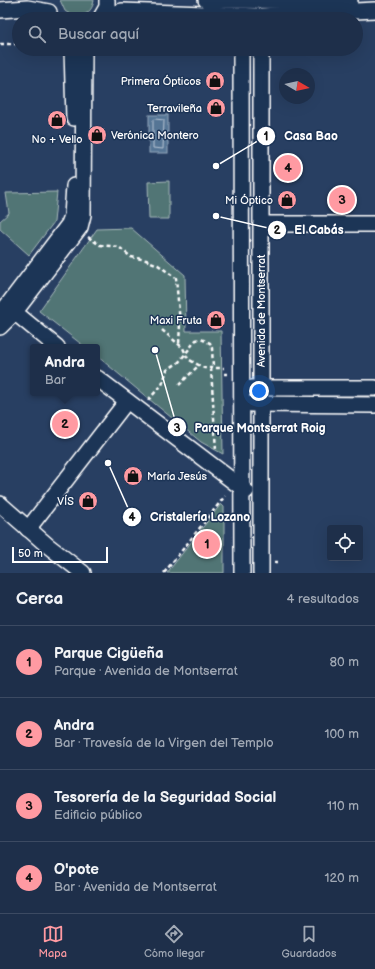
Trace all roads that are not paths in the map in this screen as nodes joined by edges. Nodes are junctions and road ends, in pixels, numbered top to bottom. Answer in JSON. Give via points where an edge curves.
{"nodes":[{"id":1,"x":108,"y":0,"type":"edge"},
{"id":2,"x":375,"y":1,"type":"edge"},
{"id":3,"x":250,"y":2,"type":"junction"},
{"id":4,"x":205,"y":7,"type":"edge"},
{"id":5,"x":0,"y":10,"type":"edge"},
{"id":6,"x":50,"y":10,"type":"edge"},
{"id":7,"x":375,"y":10,"type":"edge"},
{"id":8,"x":103,"y":12,"type":"edge"},
{"id":9,"x":118,"y":12,"type":"edge"},
{"id":10,"x":223,"y":12,"type":"edge"},
{"id":11,"x":244,"y":12,"type":"edge"},
{"id":12,"x":262,"y":12,"type":"edge"},
{"id":13,"x":344,"y":12,"type":"edge"},
{"id":14,"x":72,"y":56,"type":"edge"},
{"id":15,"x":84,"y":56,"type":"edge"},
{"id":16,"x":241,"y":56,"type":"edge"},
{"id":17,"x":261,"y":56,"type":"edge"},
{"id":18,"x":261,"y":224,"type":"junction"},
{"id":19,"x":375,"y":224,"type":"edge"},
{"id":20,"x":5,"y":308,"type":"edge"},
{"id":21,"x":0,"y":327,"type":"edge"},
{"id":22,"x":53,"y":344,"type":"edge"},
{"id":23,"x":100,"y":380,"type":"edge"},
{"id":24,"x":242,"y":388,"type":"junction"},
{"id":25,"x":261,"y":388,"type":"junction"},
{"id":26,"x":375,"y":388,"type":"edge"},
{"id":27,"x":127,"y":401,"type":"junction"},
{"id":28,"x":242,"y":404,"type":"junction"},
{"id":29,"x":262,"y":404,"type":"junction"},
{"id":30,"x":375,"y":404,"type":"edge"},
{"id":31,"x":242,"y":487,"type":"junction"},
{"id":32,"x":0,"y":504,"type":"edge"},
{"id":33,"x":261,"y":504,"type":"junction"},
{"id":34,"x":28,"y":529,"type":"junction"},
{"id":35,"x":83,"y":573,"type":"edge"},
{"id":36,"x":242,"y":573,"type":"edge"},
{"id":37,"x":261,"y":573,"type":"edge"}],
"edges":[{"from":1,"to":8,"type":"street"},
{"from":2,"to":3,"type":"street"},
{"from":3,"to":4,"type":"street"},
{"from":3,"to":11,"type":"street"},
{"from":3,"to":12,"type":"street"},
{"from":4,"to":9,"type":"street"},
{"from":4,"to":10,"type":"street"},
{"from":5,"to":6,"type":"street"},
{"from":7,"to":13,"type":"street"},
{"from":14,"to":20,"type":"street","via":[[72,216],[69,224]]},
{"from":15,"to":20,"type":"street","via":[[83,216],[80,226]]},
{"from":16,"to":24,"type":"street","name":"Avenida de Montserrat"},
{"from":17,"to":18,"type":"street","name":"Avenida de Montserrat"},
{"from":18,"to":19,"type":"street"},
{"from":18,"to":25,"type":"street","name":"Avenida de Montserrat"},
{"from":20,"to":21,"type":"street"},
{"from":20,"to":22,"type":"street"},
{"from":23,"to":27,"type":"street"},
{"from":24,"to":25,"type":"street"},
{"from":24,"to":28,"type":"street","name":"Avenida de Montserrat"},
{"from":25,"to":26,"type":"street"},
{"from":25,"to":29,"type":"street","name":"Avenida de Montserrat"},
{"from":27,"to":31,"type":"street"},
{"from":27,"to":34,"type":"street"},
{"from":28,"to":29,"type":"street"},
{"from":28,"to":31,"type":"street","name":"Avenida de Montserrat"},
{"from":29,"to":30,"type":"street"},
{"from":29,"to":33,"type":"street","name":"Avenida de Montserrat"},
{"from":31,"to":33,"type":"street"},
{"from":31,"to":36,"type":"street","name":"Avenida de Montserrat"},
{"from":32,"to":34,"type":"street"},
{"from":33,"to":37,"type":"street","name":"Avenida de Montserrat"},
{"from":34,"to":35,"type":"street"}]}
